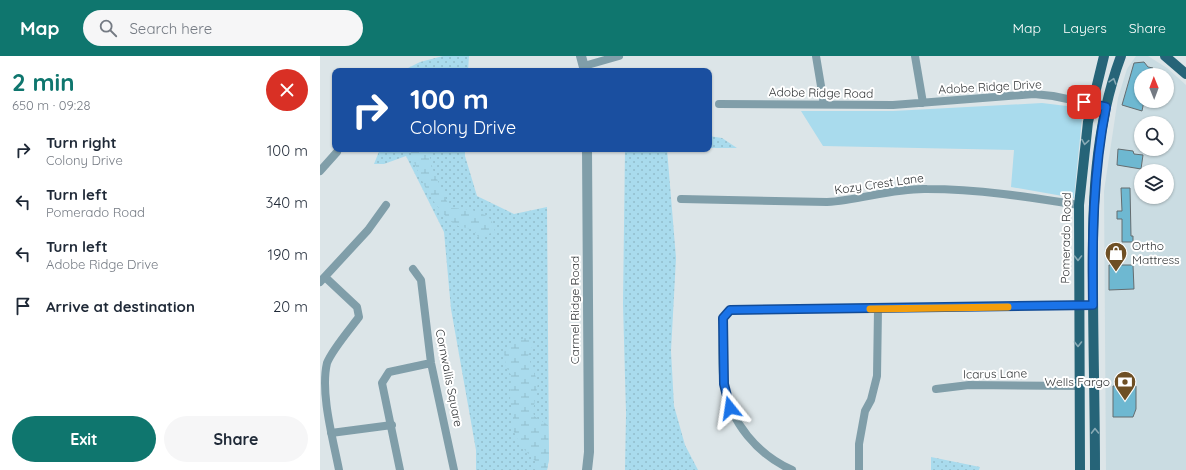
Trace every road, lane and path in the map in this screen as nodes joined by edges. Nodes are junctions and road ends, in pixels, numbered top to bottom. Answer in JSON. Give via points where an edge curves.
{"nodes":[{"id":1,"x":619,"y":56,"type":"edge"},
{"id":2,"x":816,"y":56,"type":"edge"},
{"id":3,"x":915,"y":56,"type":"edge"},
{"id":4,"x":1104,"y":56,"type":"edge"},
{"id":5,"x":1121,"y":56,"type":"edge"},
{"id":6,"x":1165,"y":56,"type":"edge"},
{"id":7,"x":583,"y":64,"type":"edge"},
{"id":8,"x":1186,"y":74,"type":"edge"},
{"id":9,"x":923,"y":103,"type":"junction"},
{"id":10,"x":719,"y":104,"type":"dead end"},
{"id":11,"x":824,"y":104,"type":"junction"},
{"id":12,"x":1092,"y":104,"type":"junction"},
{"id":13,"x":1106,"y":107,"type":"junction"},
{"id":14,"x":337,"y":152,"type":"dead end"},
{"id":15,"x":587,"y":152,"type":"edge"},
{"id":16,"x":320,"y":171,"type":"edge"},
{"id":17,"x":681,"y":200,"type":"dead end"},
{"id":18,"x":1079,"y":205,"type":"junction"},
{"id":19,"x":386,"y":206,"type":"dead end"},
{"id":20,"x":413,"y":269,"type":"dead end"},
{"id":21,"x":322,"y":280,"type":"edge"},
{"id":22,"x":1078,"y":305,"type":"junction"},
{"id":23,"x":1093,"y":305,"type":"junction"},
{"id":24,"x":878,"y":309,"type":"junction"},
{"id":25,"x":431,"y":362,"type":"junction"},
{"id":26,"x":1079,"y":386,"type":"junction"},
{"id":27,"x":936,"y":389,"type":"dead end"},
{"id":28,"x":392,"y":425,"type":"junction"},
{"id":29,"x":331,"y":432,"type":"junction"},
{"id":30,"x":339,"y":470,"type":"edge"},
{"id":31,"x":400,"y":470,"type":"edge"},
{"id":32,"x":454,"y":470,"type":"edge"},
{"id":33,"x":587,"y":470,"type":"edge"},
{"id":34,"x":792,"y":470,"type":"edge"},
{"id":35,"x":859,"y":470,"type":"edge"},
{"id":36,"x":1080,"y":470,"type":"edge"},
{"id":37,"x":1095,"y":470,"type":"edge"}],
"edges":[{"from":1,"to":7,"type":"street"},
{"from":2,"to":11,"type":"street"},
{"from":3,"to":9,"type":"street"},
{"from":4,"to":12,"type":"main road","name":"Pomerado Road"},
{"from":13,"to":5,"type":"main road","one_way":true},
{"from":6,"to":8,"type":"main road"},
{"from":9,"to":11,"type":"street","name":"Adobe Ridge Road"},
{"from":9,"to":12,"type":"street","name":"Adobe Ridge Drive","via":[[1034,94]]},
{"from":10,"to":11,"type":"street","name":"Adobe Ridge Road"},
{"from":12,"to":13,"type":"street","name":"Adobe Ridge Drive"},
{"from":12,"to":18,"type":"main road","name":"Pomerado Road","one_way":true,"via":[[1083,150]]},
{"from":13,"to":23,"type":"main road","via":[[1093,209]]},
{"from":14,"to":16,"type":"street"},
{"from":15,"to":33,"type":"street","name":"Carmel Ridge Road"},
{"from":17,"to":18,"type":"street","name":"Kozy Crest Lane","via":[[827,202],[926,188],[1001,193]]},
{"from":18,"to":22,"type":"main road","name":"Pomerado Road","one_way":true},
{"from":19,"to":21,"type":"street","via":[[368,230]]},
{"from":20,"to":25,"type":"street","name":"Cornwallis Square","via":[[421,280]]},
{"from":21,"to":29,"type":"street","via":[[357,307],[358,317],[328,362],[323,379],[323,394]]},
{"from":22,"to":23,"type":"street"},
{"from":22,"to":24,"type":"street"},
{"from":22,"to":26,"type":"main road","name":"Pomerado Road","one_way":true},
{"from":37,"to":23,"type":"main road","one_way":true},
{"from":24,"to":34,"type":"street","via":[[730,310],[723,318],[724,384],[730,408],[745,434],[761,451],[777,464]]},
{"from":24,"to":35,"type":"street","via":[[877,376],[859,444]]},
{"from":25,"to":28,"type":"street","via":[[389,372],[382,383]]},
{"from":25,"to":32,"type":"street","name":"Cornwallis Square"},
{"from":26,"to":27,"type":"street","name":"Icarus Lane","via":[[969,385]]},
{"from":26,"to":36,"type":"main road","name":"Pomerado Road"},
{"from":28,"to":29,"type":"street"},
{"from":28,"to":31,"type":"street"},
{"from":29,"to":30,"type":"street"}]}
